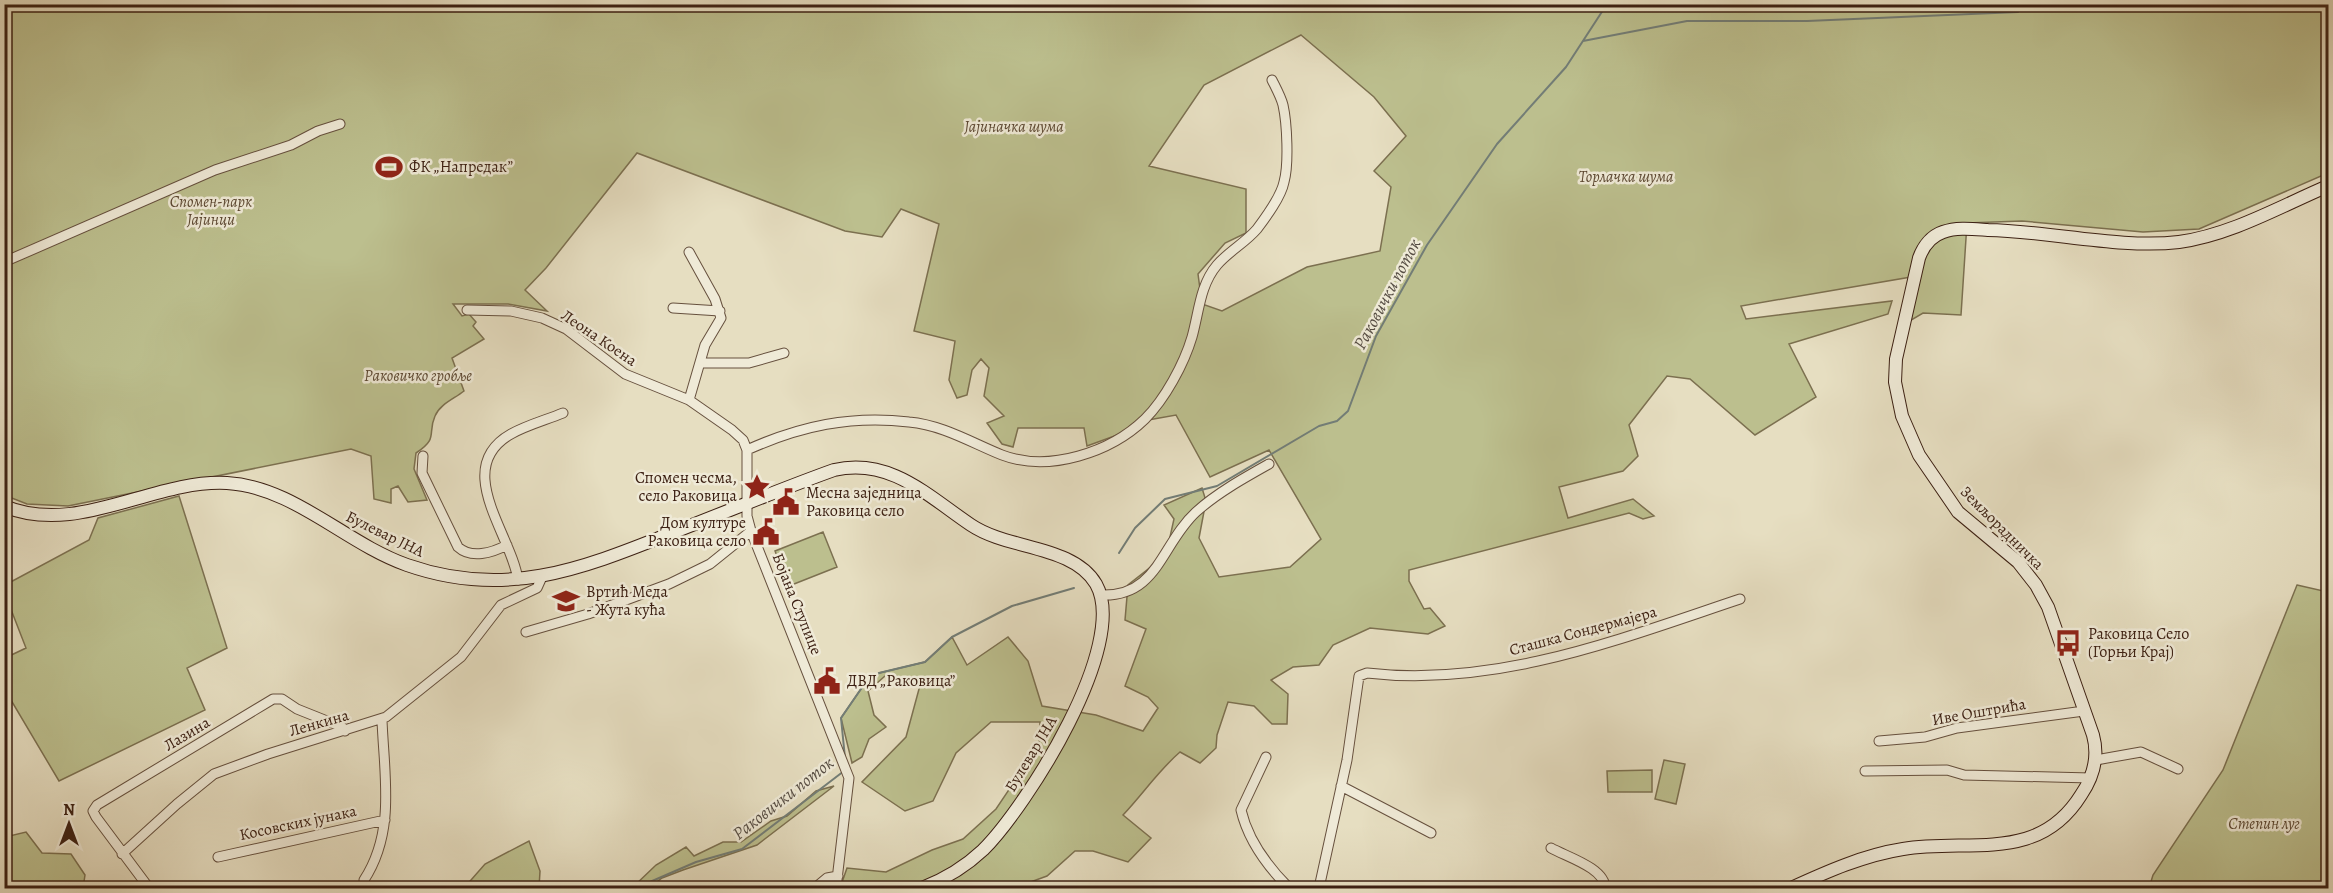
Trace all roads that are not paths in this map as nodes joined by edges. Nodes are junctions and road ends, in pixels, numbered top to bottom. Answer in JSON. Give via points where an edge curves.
{"nodes":[{"id":1,"x":1272,"y":80,"type":"dead end"},
{"id":2,"x":340,"y":124,"type":"dead end"},
{"id":3,"x":2328,"y":186,"type":"edge"},
{"id":4,"x":689,"y":252,"type":"dead end"},
{"id":5,"x":4,"y":262,"type":"edge"},
{"id":6,"x":673,"y":308,"type":"dead end"},
{"id":7,"x":467,"y":310,"type":"dead end"},
{"id":8,"x":720,"y":311,"type":"junction"},
{"id":9,"x":784,"y":353,"type":"dead end"},
{"id":10,"x":701,"y":363,"type":"junction"},
{"id":11,"x":689,"y":400,"type":"junction"},
{"id":12,"x":563,"y":413,"type":"dead end"},
{"id":13,"x":747,"y":450,"type":"junction"},
{"id":14,"x":423,"y":456,"type":"dead end"},
{"id":15,"x":1269,"y":464,"type":"dead end"},
{"id":16,"x":747,"y":504,"type":"junction"},
{"id":17,"x":4,"y":506,"type":"edge"},
{"id":18,"x":751,"y":531,"type":"junction"},
{"id":19,"x":507,"y":545,"type":"junction"},
{"id":20,"x":542,"y":577,"type":"junction"},
{"id":21,"x":518,"y":580,"type":"junction"},
{"id":22,"x":1100,"y":595,"type":"junction"},
{"id":23,"x":1740,"y":599,"type":"dead end"},
{"id":24,"x":526,"y":632,"type":"dead end"},
{"id":25,"x":2084,"y":711,"type":"junction"},
{"id":26,"x":382,"y":720,"type":"junction"},
{"id":27,"x":345,"y":731,"type":"junction"},
{"id":28,"x":1879,"y":741,"type":"dead end"},
{"id":29,"x":1266,"y":757,"type":"dead end"},
{"id":30,"x":2096,"y":760,"type":"junction"},
{"id":31,"x":2178,"y":769,"type":"dead end"},
{"id":32,"x":1865,"y":771,"type":"dead end"},
{"id":33,"x":2091,"y":778,"type":"junction"},
{"id":34,"x":1341,"y":786,"type":"junction"},
{"id":35,"x":385,"y":820,"type":"junction"},
{"id":36,"x":1431,"y":833,"type":"dead end"},
{"id":37,"x":1551,"y":848,"type":"dead end"},
{"id":38,"x":122,"y":854,"type":"junction"},
{"id":39,"x":219,"y":857,"type":"dead end"},
{"id":40,"x":838,"y":876,"type":"junction"},
{"id":41,"x":364,"y":880,"type":"dead end"},
{"id":42,"x":149,"y":888,"type":"edge"},
{"id":43,"x":815,"y":888,"type":"edge"},
{"id":44,"x":836,"y":888,"type":"edge"},
{"id":45,"x":922,"y":888,"type":"edge"},
{"id":46,"x":1289,"y":888,"type":"edge"},
{"id":47,"x":1319,"y":888,"type":"edge"},
{"id":48,"x":1605,"y":888,"type":"edge"},
{"id":49,"x":1791,"y":888,"type":"edge"}],
"edges":[{"from":1,"to":13,"type":"street","via":[[1283,104],[1284,183],[1256,229],[1208,277],[1185,355],[1159,401],[1136,426],[1090,452],[1041,462],[1010,458],[925,425],[882,420],[812,426]]},
{"from":2,"to":5,"type":"street","via":[[215,170]]},
{"from":3,"to":25,"type":"main road","name":"Земљорадничка","via":[[2226,230],[2194,239],[2141,243],[2024,231],[1958,229],[1939,234],[1921,254],[1896,359],[1895,382],[1902,416],[1919,455],[1950,501],[2018,562],[2036,585],[2046,602]]},
{"from":4,"to":8,"type":"street"},
{"from":6,"to":8,"type":"street"},
{"from":7,"to":11,"type":"street","name":"Леона Коена","via":[[512,311],[542,318],[566,329],[625,374]]},
{"from":8,"to":10,"type":"street","via":[[720,321],[705,345]]},
{"from":9,"to":10,"type":"street","via":[[749,363]]},
{"from":10,"to":11,"type":"street"},
{"from":11,"to":13,"type":"street","name":"Леона Коена","via":[[732,430]]},
{"from":12,"to":19,"type":"street","via":[[512,434],[496,446],[489,460],[484,483]]},
{"from":13,"to":16,"type":"street"},
{"from":14,"to":19,"type":"street","via":[[422,473],[458,547],[468,554],[477,554]]},
{"from":15,"to":22,"type":"street","via":[[1244,477],[1194,514],[1147,579],[1133,591]]},
{"from":16,"to":18,"type":"street","name":"Бојана Ступице"},
{"from":16,"to":20,"type":"main road","name":"Булевар ЈНА","via":[[598,562]]},
{"from":16,"to":22,"type":"main road","name":"Булевар ЈНА","via":[[834,470],[873,468],[904,478],[984,534],[1069,561],[1086,572]]},
{"from":17,"to":21,"type":"main road","name":"Булевар ЈНА","via":[[32,513],[70,513],[187,486],[234,484],[275,494],[389,557],[423,570],[465,579]]},
{"from":18,"to":24,"type":"street","via":[[710,564],[669,584]]},
{"from":18,"to":40,"type":"street","name":"Бојана Ступице","via":[[849,776]]},
{"from":19,"to":21,"type":"street"},
{"from":20,"to":21,"type":"main road","name":"Булевар ЈНА"},
{"from":20,"to":26,"type":"street","name":"Ленкина","via":[[537,588],[501,604],[461,657]]},
{"from":22,"to":45,"type":"main road","name":"Булевар ЈНА","via":[[1101,633],[1083,689],[1056,750],[996,837],[956,871]]},
{"from":23,"to":34,"type":"street","name":"Сташка Сондермајера","via":[[1599,645],[1512,666],[1441,676],[1363,674],[1357,681]]},
{"from":25,"to":28,"type":"street","name":"Иве Оштрића"},
{"from":25,"to":30,"type":"main road","name":"Земљорадничка"},
{"from":26,"to":27,"type":"street","name":"Ленкина"},
{"from":26,"to":35,"type":"street","via":[[388,794]]},
{"from":27,"to":38,"type":"street","name":"Ленкина","via":[[214,774]]},
{"from":27,"to":38,"type":"street","name":"Лазина","via":[[282,699],[273,699],[97,805],[94,814]]},
{"from":29,"to":46,"type":"street","via":[[1241,810],[1248,833],[1264,859]]},
{"from":30,"to":31,"type":"street","via":[[2141,752]]},
{"from":30,"to":33,"type":"main road","name":"Земљорадничка"},
{"from":32,"to":33,"type":"street","via":[[1947,770],[1964,775]]},
{"from":33,"to":49,"type":"main road","name":"Земљорадничка","via":[[2066,815],[2026,840],[1891,851]]},
{"from":34,"to":36,"type":"street"},
{"from":34,"to":47,"type":"street","name":"Сташка Сондермајера"},
{"from":35,"to":39,"type":"street","name":"Косовских јунака"},
{"from":35,"to":41,"type":"street","via":[[380,849]]},
{"from":37,"to":48,"type":"street","via":[[1599,874],[1605,880]]},
{"from":38,"to":42,"type":"street"},
{"from":40,"to":43,"type":"street","via":[[827,878]]},
{"from":40,"to":44,"type":"street","name":"Бојана Ступице"}]}
